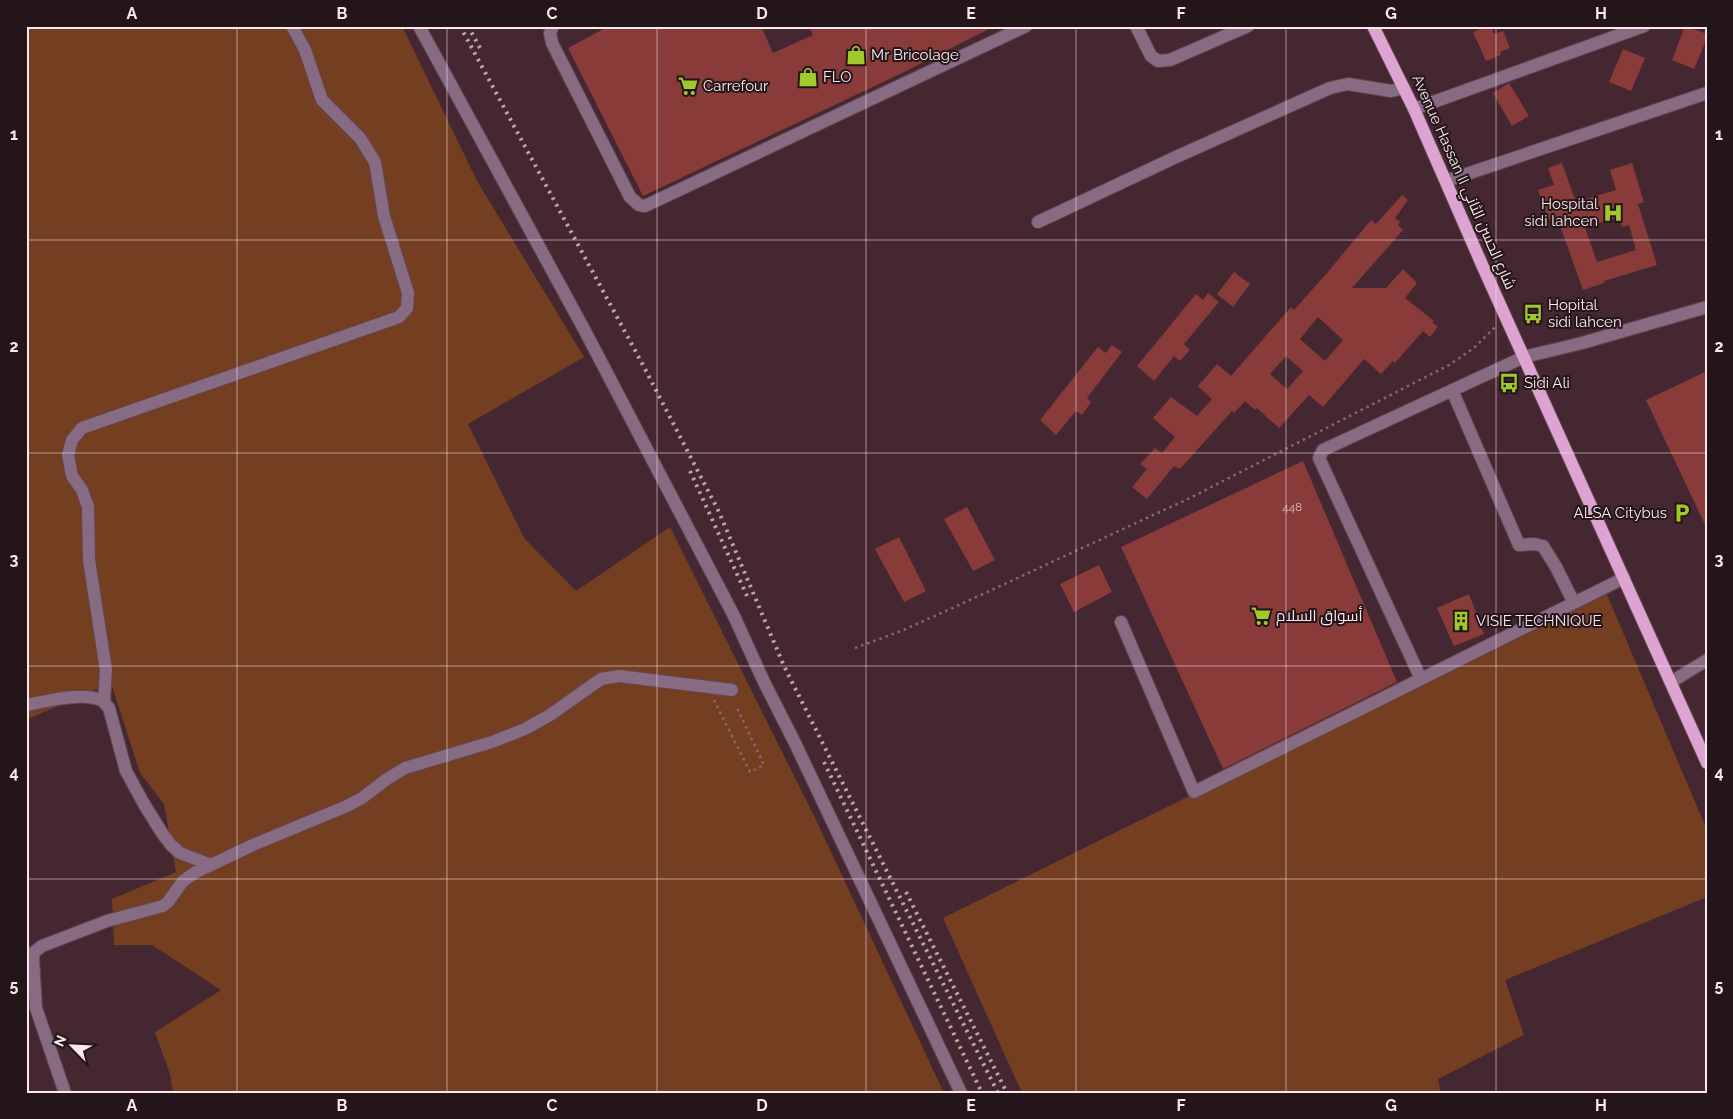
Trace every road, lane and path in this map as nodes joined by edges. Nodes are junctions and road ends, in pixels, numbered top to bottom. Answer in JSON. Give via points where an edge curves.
{"nodes":[{"id":1,"x":292,"y":26,"type":"edge"},
{"id":2,"x":419,"y":26,"type":"edge"},
{"id":3,"x":553,"y":26,"type":"edge"},
{"id":4,"x":1026,"y":26,"type":"edge"},
{"id":5,"x":1136,"y":26,"type":"edge"},
{"id":6,"x":1248,"y":26,"type":"edge"},
{"id":7,"x":1373,"y":26,"type":"edge"},
{"id":8,"x":1644,"y":26,"type":"edge"},
{"id":9,"x":1231,"y":30,"type":"edge"},
{"id":10,"x":1404,"y":88,"type":"junction"},
{"id":11,"x":1707,"y":93,"type":"edge"},
{"id":12,"x":1414,"y":109,"type":"junction"},
{"id":13,"x":1446,"y":182,"type":"junction"},
{"id":14,"x":1038,"y":222,"type":"dead end"},
{"id":15,"x":1707,"y":307,"type":"edge"},
{"id":16,"x":1506,"y":316,"type":"junction"},
{"id":17,"x":1524,"y":357,"type":"junction"},
{"id":18,"x":1452,"y":390,"type":"junction"},
{"id":19,"x":1624,"y":578,"type":"junction"},
{"id":20,"x":1574,"y":603,"type":"junction"},
{"id":21,"x":1121,"y":622,"type":"dead end"},
{"id":22,"x":855,"y":648,"type":"dead end"},
{"id":23,"x":1707,"y":660,"type":"edge"},
{"id":24,"x":1421,"y":678,"type":"junction"},
{"id":25,"x":1671,"y":682,"type":"junction"},
{"id":26,"x":708,"y":686,"type":"junction"},
{"id":27,"x":732,"y":690,"type":"dead end"},
{"id":28,"x":104,"y":702,"type":"junction"},
{"id":29,"x":26,"y":705,"type":"edge"},
{"id":30,"x":736,"y":708,"type":"dead end"},
{"id":31,"x":1707,"y":763,"type":"edge"},
{"id":32,"x":211,"y":865,"type":"junction"},
{"id":33,"x":30,"y":952,"type":"edge"},
{"id":34,"x":65,"y":1093,"type":"edge"},
{"id":35,"x":961,"y":1093,"type":"edge"}],
"edges":[{"from":1,"to":28,"type":"street","via":[[305,50],[322,100],[360,138],[375,162],[384,216],[408,293],[407,308],[399,317],[82,428],[72,440],[68,455],[72,476],[88,507],[89,560],[106,670]]},
{"from":2,"to":35,"type":"street","via":[[585,331],[734,616]]},
{"from":3,"to":4,"type":"street","via":[[550,33],[552,43],[630,198],[646,206]]},
{"from":5,"to":9,"type":"street","via":[[1150,56],[1158,61],[1170,60]]},
{"from":6,"to":9,"type":"street"},
{"from":7,"to":10,"type":"main road","name":"Avenue Hassan II شارع الحسن الثاني"},
{"from":8,"to":12,"type":"street"},
{"from":10,"to":12,"type":"main road","name":"Avenue Hassan II شارع الحسن الثاني"},
{"from":10,"to":14,"type":"street","via":[[1391,92],[1348,84],[1330,88]]},
{"from":11,"to":13,"type":"street"},
{"from":12,"to":13,"type":"main road","name":"Avenue Hassan II شارع الحسن الثاني"},
{"from":13,"to":16,"type":"main road","name":"Avenue Hassan II شارع الحسن الثاني"},
{"from":15,"to":17,"type":"street"},
{"from":16,"to":17,"type":"main road","name":"Avenue Hassan II شارع الحسن الثاني"},
{"from":16,"to":22,"type":"path","via":[[1474,348],[1449,365],[1190,498],[901,631]]},
{"from":17,"to":18,"type":"street"},
{"from":17,"to":19,"type":"main road","name":"Avenue Hassan II شارع الحسن الثاني"},
{"from":18,"to":20,"type":"street","via":[[1519,545],[1543,546]]},
{"from":18,"to":24,"type":"street","via":[[1323,450],[1319,458]]},
{"from":19,"to":20,"type":"street"},
{"from":19,"to":25,"type":"main road","name":"Avenue Hassan II شارع الحسن الثاني"},
{"from":20,"to":24,"type":"street"},
{"from":21,"to":24,"type":"street","via":[[1194,792]]},
{"from":23,"to":25,"type":"street"},
{"from":25,"to":31,"type":"main road","name":"Avenue Hassan II شارع الحسن الثاني"},
{"from":26,"to":27,"type":"street"},
{"from":26,"to":30,"type":"path","via":[[750,772],[764,765]]},
{"from":26,"to":32,"type":"street","via":[[619,676],[601,679],[566,705],[524,728],[492,742],[405,768],[347,806]]},
{"from":28,"to":29,"type":"street","via":[[84,697]]},
{"from":28,"to":32,"type":"street","via":[[126,771],[158,828],[180,853]]},
{"from":32,"to":33,"type":"street","via":[[183,881],[163,906],[107,921]]},
{"from":33,"to":34,"type":"street","via":[[36,1008]]}]}
